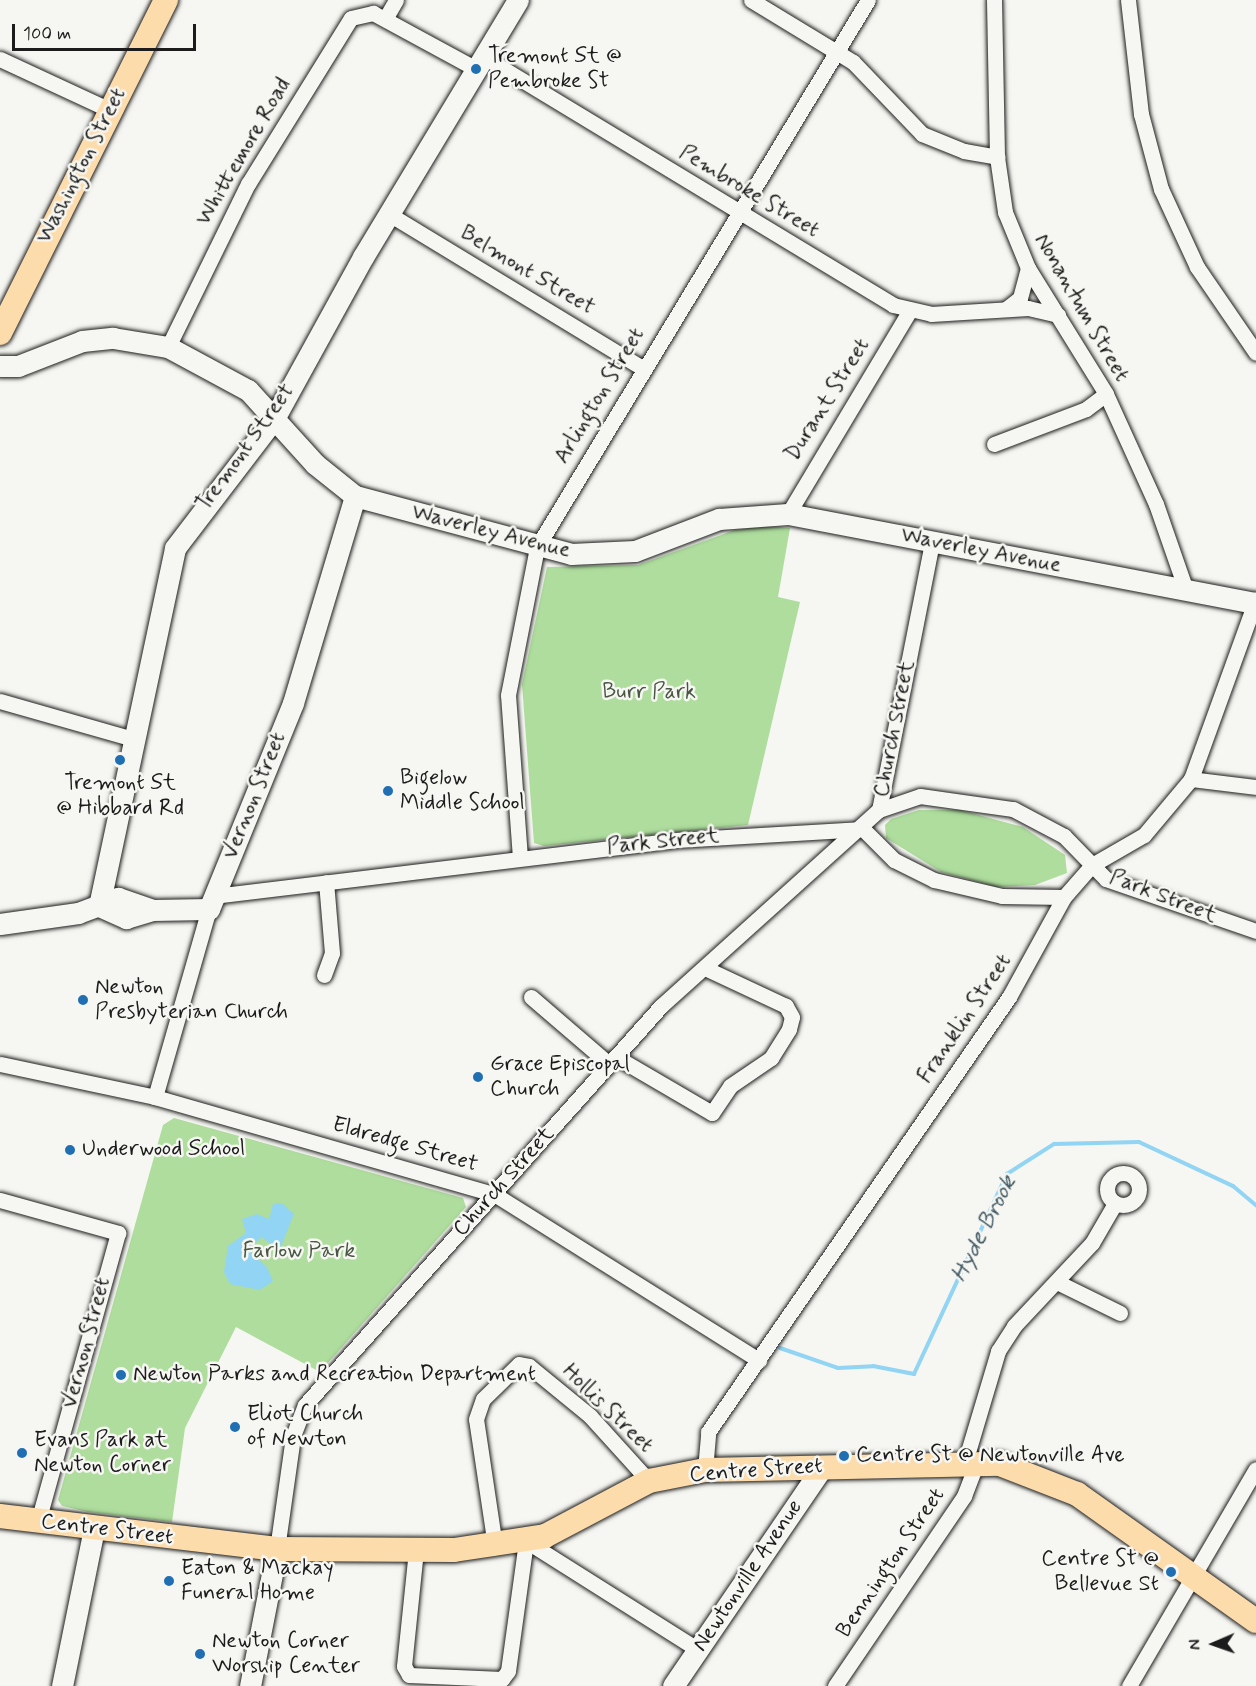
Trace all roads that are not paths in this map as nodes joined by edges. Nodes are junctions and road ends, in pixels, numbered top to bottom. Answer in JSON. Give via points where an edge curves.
{"nodes":[{"id":1,"x":166,"y":0,"type":"edge"},
{"id":2,"x":396,"y":0,"type":"edge"},
{"id":3,"x":518,"y":0,"type":"edge"},
{"id":4,"x":751,"y":0,"type":"edge"},
{"id":5,"x":868,"y":0,"type":"edge"},
{"id":6,"x":994,"y":0,"type":"edge"},
{"id":7,"x":1128,"y":0,"type":"edge"},
{"id":8,"x":385,"y":19,"type":"junction"},
{"id":9,"x":838,"y":52,"type":"junction"},
{"id":10,"x":0,"y":58,"type":"edge"},
{"id":11,"x":480,"y":63,"type":"junction"},
{"id":12,"x":110,"y":110,"type":"junction"},
{"id":13,"x":998,"y":157,"type":"junction"},
{"id":14,"x":389,"y":213,"type":"junction"},
{"id":15,"x":738,"y":213,"type":"junction"},
{"id":16,"x":1028,"y":268,"type":"junction"},
{"id":17,"x":1006,"y":309,"type":"junction"},
{"id":18,"x":909,"y":312,"type":"junction"},
{"id":19,"x":1058,"y":315,"type":"junction"},
{"id":20,"x":0,"y":333,"type":"edge"},
{"id":21,"x":168,"y":347,"type":"junction"},
{"id":22,"x":1256,"y":353,"type":"edge"},
{"id":23,"x":0,"y":356,"type":"edge"},
{"id":24,"x":24,"y":360,"type":"junction"},
{"id":25,"x":0,"y":366,"type":"edge"},
{"id":26,"x":642,"y":368,"type":"junction"},
{"id":27,"x":1106,"y":394,"type":"junction"},
{"id":28,"x":275,"y":417,"type":"junction"},
{"id":29,"x":994,"y":444,"type":"dead end"},
{"id":30,"x":355,"y":496,"type":"junction"},
{"id":31,"x":788,"y":514,"type":"junction"},
{"id":32,"x":932,"y":542,"type":"junction"},
{"id":33,"x":537,"y":547,"type":"junction"},
{"id":34,"x":1186,"y":590,"type":"junction"},
{"id":35,"x":1256,"y":602,"type":"edge"},
{"id":36,"x":0,"y":701,"type":"edge"},
{"id":37,"x":133,"y":739,"type":"junction"},
{"id":38,"x":1191,"y":779,"type":"junction"},
{"id":39,"x":1256,"y":787,"type":"edge"},
{"id":40,"x":879,"y":810,"type":"junction"},
{"id":41,"x":863,"y":829,"type":"junction"},
{"id":42,"x":520,"y":858,"type":"junction"},
{"id":43,"x":228,"y":863,"type":"junction"},
{"id":44,"x":1092,"y":865,"type":"junction"},
{"id":45,"x":326,"y":882,"type":"junction"},
{"id":46,"x":245,"y":888,"type":"junction"},
{"id":47,"x":1064,"y":897,"type":"junction"},
{"id":48,"x":211,"y":902,"type":"junction"},
{"id":49,"x":99,"y":906,"type":"junction"},
{"id":50,"x":0,"y":924,"type":"edge"},
{"id":51,"x":1256,"y":931,"type":"edge"},
{"id":52,"x":705,"y":968,"type":"junction"},
{"id":53,"x":324,"y":975,"type":"dead end"},
{"id":54,"x":531,"y":997,"type":"dead end"},
{"id":55,"x":612,"y":1060,"type":"junction"},
{"id":56,"x":0,"y":1064,"type":"edge"},
{"id":57,"x":155,"y":1097,"type":"junction"},
{"id":58,"x":494,"y":1194,"type":"junction"},
{"id":59,"x":0,"y":1200,"type":"edge"},
{"id":60,"x":1114,"y":1204,"type":"dead end"},
{"id":61,"x":1059,"y":1283,"type":"junction"},
{"id":62,"x":1120,"y":1312,"type":"dead end"},
{"id":63,"x":759,"y":1360,"type":"junction"},
{"id":64,"x":971,"y":1462,"type":"junction"},
{"id":65,"x":823,"y":1466,"type":"junction"},
{"id":66,"x":1256,"y":1469,"type":"edge"},
{"id":67,"x":705,"y":1470,"type":"junction"},
{"id":68,"x":649,"y":1481,"type":"junction"},
{"id":69,"x":4,"y":1514,"type":"edge"},
{"id":70,"x":38,"y":1522,"type":"junction"},
{"id":71,"x":94,"y":1529,"type":"junction"},
{"id":72,"x":526,"y":1541,"type":"junction"},
{"id":73,"x":495,"y":1546,"type":"junction"},
{"id":74,"x":277,"y":1549,"type":"junction"},
{"id":75,"x":416,"y":1550,"type":"junction"},
{"id":76,"x":1196,"y":1579,"type":"junction"},
{"id":77,"x":1256,"y":1621,"type":"edge"},
{"id":78,"x":697,"y":1649,"type":"junction"},
{"id":79,"x":62,"y":1686,"type":"edge"},
{"id":80,"x":250,"y":1686,"type":"edge"},
{"id":81,"x":673,"y":1686,"type":"edge"},
{"id":82,"x":834,"y":1686,"type":"edge"},
{"id":83,"x":1129,"y":1686,"type":"edge"}],
"edges":[{"from":1,"to":12,"type":"main road","name":"Washington Street"},
{"from":2,"to":8,"type":"street"},
{"from":3,"to":11,"type":"street","name":"Tremont Street"},
{"from":4,"to":9,"type":"street"},
{"from":5,"to":9,"type":"street","name":"Arlington Street"},
{"from":6,"to":13,"type":"street","name":"Nonantum Street"},
{"from":7,"to":22,"type":"street","via":[[1141,114],[1161,189],[1197,267]]},
{"from":8,"to":11,"type":"street","name":"Pembroke Street"},
{"from":8,"to":21,"type":"street","name":"Whittemore Road","via":[[362,12],[340,31],[248,184]]},
{"from":9,"to":13,"type":"street","via":[[866,72],[922,134],[964,152]]},
{"from":9,"to":15,"type":"street","name":"Arlington Street"},
{"from":10,"to":12,"type":"street"},
{"from":11,"to":14,"type":"street","name":"Tremont Street"},
{"from":11,"to":15,"type":"street","name":"Pembroke Street"},
{"from":12,"to":20,"type":"main road","name":"Washington Street"},
{"from":13,"to":16,"type":"street","name":"Nonantum Street","via":[[1005,212]]},
{"from":14,"to":26,"type":"street","name":"Belmont Street"},
{"from":14,"to":28,"type":"street","name":"Tremont Street"},
{"from":15,"to":18,"type":"street","name":"Pembroke Street"},
{"from":15,"to":26,"type":"street","name":"Arlington Street"},
{"from":16,"to":17,"type":"street","via":[[1020,298]]},
{"from":16,"to":19,"type":"street","name":"Nonantum Street"},
{"from":17,"to":18,"type":"street"},
{"from":17,"to":19,"type":"street"},
{"from":18,"to":31,"type":"street","name":"Durant Street"},
{"from":19,"to":27,"type":"street","name":"Nonantum Street"},
{"from":21,"to":24,"type":"street","name":"Waverley Avenue","via":[[113,338]]},
{"from":21,"to":28,"type":"street","name":"Waverley Avenue","via":[[248,390]]},
{"from":23,"to":24,"type":"street","name":"Waverley Avenue"},
{"from":24,"to":25,"type":"street","name":"Waverley Avenue","via":[[18,366]]},
{"from":26,"to":33,"type":"street","name":"Arlington Street"},
{"from":27,"to":29,"type":"street","via":[[1086,409]]},
{"from":27,"to":34,"type":"street","name":"Nonantum Street","via":[[1156,504]]},
{"from":28,"to":30,"type":"street","name":"Waverley Avenue","via":[[315,464]]},
{"from":28,"to":37,"type":"street","name":"Tremont Street","via":[[175,548]]},
{"from":30,"to":33,"type":"street","name":"Waverley Avenue"},
{"from":30,"to":43,"type":"street","name":"Vernon Street","via":[[303,676]]},
{"from":31,"to":32,"type":"street","name":"Waverley Avenue"},
{"from":31,"to":33,"type":"street","name":"Waverley Avenue","via":[[719,519],[634,551],[602,556]]},
{"from":32,"to":34,"type":"street","name":"Waverley Avenue"},
{"from":32,"to":40,"type":"street","name":"Church Street"},
{"from":33,"to":42,"type":"street","name":"Arlington Street","via":[[508,694]]},
{"from":34,"to":35,"type":"street","name":"Waverley Avenue"},
{"from":35,"to":38,"type":"street","name":"Franklin Street"},
{"from":36,"to":37,"type":"street"},
{"from":37,"to":49,"type":"street","name":"Tremont Street"},
{"from":38,"to":39,"type":"street"},
{"from":38,"to":44,"type":"street","name":"Franklin Street","via":[[1143,835]]},
{"from":40,"to":41,"type":"street","name":"Church Street"},
{"from":40,"to":44,"type":"street","name":"Park Street","via":[[920,796],[1013,809],[1064,836]]},
{"from":41,"to":42,"type":"street","name":"Park Street","via":[[676,840]]},
{"from":41,"to":47,"type":"street","via":[[894,861],[934,880],[1002,896]]},
{"from":41,"to":52,"type":"street","name":"Church Street"},
{"from":42,"to":45,"type":"street","name":"Park Street"},
{"from":43,"to":46,"type":"street"},
{"from":43,"to":48,"type":"street","name":"Vernon Street"},
{"from":44,"to":47,"type":"street","name":"Franklin Street"},
{"from":44,"to":51,"type":"street","name":"Park Street","via":[[1113,882]]},
{"from":45,"to":46,"type":"street","name":"Park Street"},
{"from":45,"to":53,"type":"street","via":[[332,953]]},
{"from":46,"to":48,"type":"street","name":"Park Street"},
{"from":47,"to":63,"type":"street","name":"Franklin Street","via":[[1010,997]]},
{"from":48,"to":49,"type":"street","name":"Park Street","via":[[152,910],[121,898]]},
{"from":48,"to":57,"type":"street","name":"Vernon Street"},
{"from":49,"to":50,"type":"street","name":"Park Street"},
{"from":52,"to":55,"type":"street","name":"Church Street"},
{"from":52,"to":55,"type":"street","via":[[786,1006],[792,1017],[789,1029],[771,1058],[735,1081],[712,1113]]},
{"from":54,"to":55,"type":"street"},
{"from":55,"to":58,"type":"street","name":"Church Street"},
{"from":56,"to":57,"type":"street","name":"Eldredge Street"},
{"from":57,"to":58,"type":"street","name":"Eldredge Street"},
{"from":58,"to":63,"type":"street","name":"Eldredge Street"},
{"from":58,"to":74,"type":"street","name":"Church Street","via":[[305,1405],[293,1436]]},
{"from":59,"to":70,"type":"street","name":"Vernon Street","via":[[118,1233]]},
{"from":60,"to":61,"type":"street","name":"Bennington Street","via":[[1092,1243]]},
{"from":61,"to":62,"type":"street"},
{"from":61,"to":64,"type":"street","name":"Bennington Street","via":[[1014,1326],[998,1351]]},
{"from":63,"to":67,"type":"street","name":"Franklin Street","via":[[708,1432]]},
{"from":64,"to":65,"type":"main road","name":"Centre Street"},
{"from":64,"to":76,"type":"main road","name":"Centre Street","via":[[1026,1470],[1077,1494]]},
{"from":64,"to":82,"type":"street","name":"Bennington Street","via":[[964,1496]]},
{"from":65,"to":67,"type":"main road","name":"Centre Street"},
{"from":65,"to":78,"type":"street","name":"Newtonville Avenue"},
{"from":66,"to":76,"type":"street"},
{"from":67,"to":68,"type":"main road","name":"Centre Street"},
{"from":68,"to":72,"type":"main road","name":"Centre Street"},
{"from":68,"to":73,"type":"street","name":"Hollis Street","via":[[590,1416],[529,1366],[519,1364],[483,1400],[476,1419]]},
{"from":69,"to":70,"type":"main road","name":"Centre Street"},
{"from":70,"to":71,"type":"main road","name":"Centre Street"},
{"from":71,"to":74,"type":"main road","name":"Centre Street"},
{"from":71,"to":79,"type":"street"},
{"from":72,"to":73,"type":"main road","name":"Centre Street"},
{"from":72,"to":75,"type":"street","via":[[507,1671],[491,1680],[405,1672]]},
{"from":72,"to":78,"type":"street"},
{"from":73,"to":75,"type":"main road","name":"Centre Street"},
{"from":74,"to":75,"type":"main road","name":"Centre Street"},
{"from":74,"to":80,"type":"street","name":"Church Street"},
{"from":76,"to":77,"type":"main road","name":"Centre Street"},
{"from":76,"to":83,"type":"street"},
{"from":78,"to":81,"type":"street","name":"Newtonville Avenue"}]}
